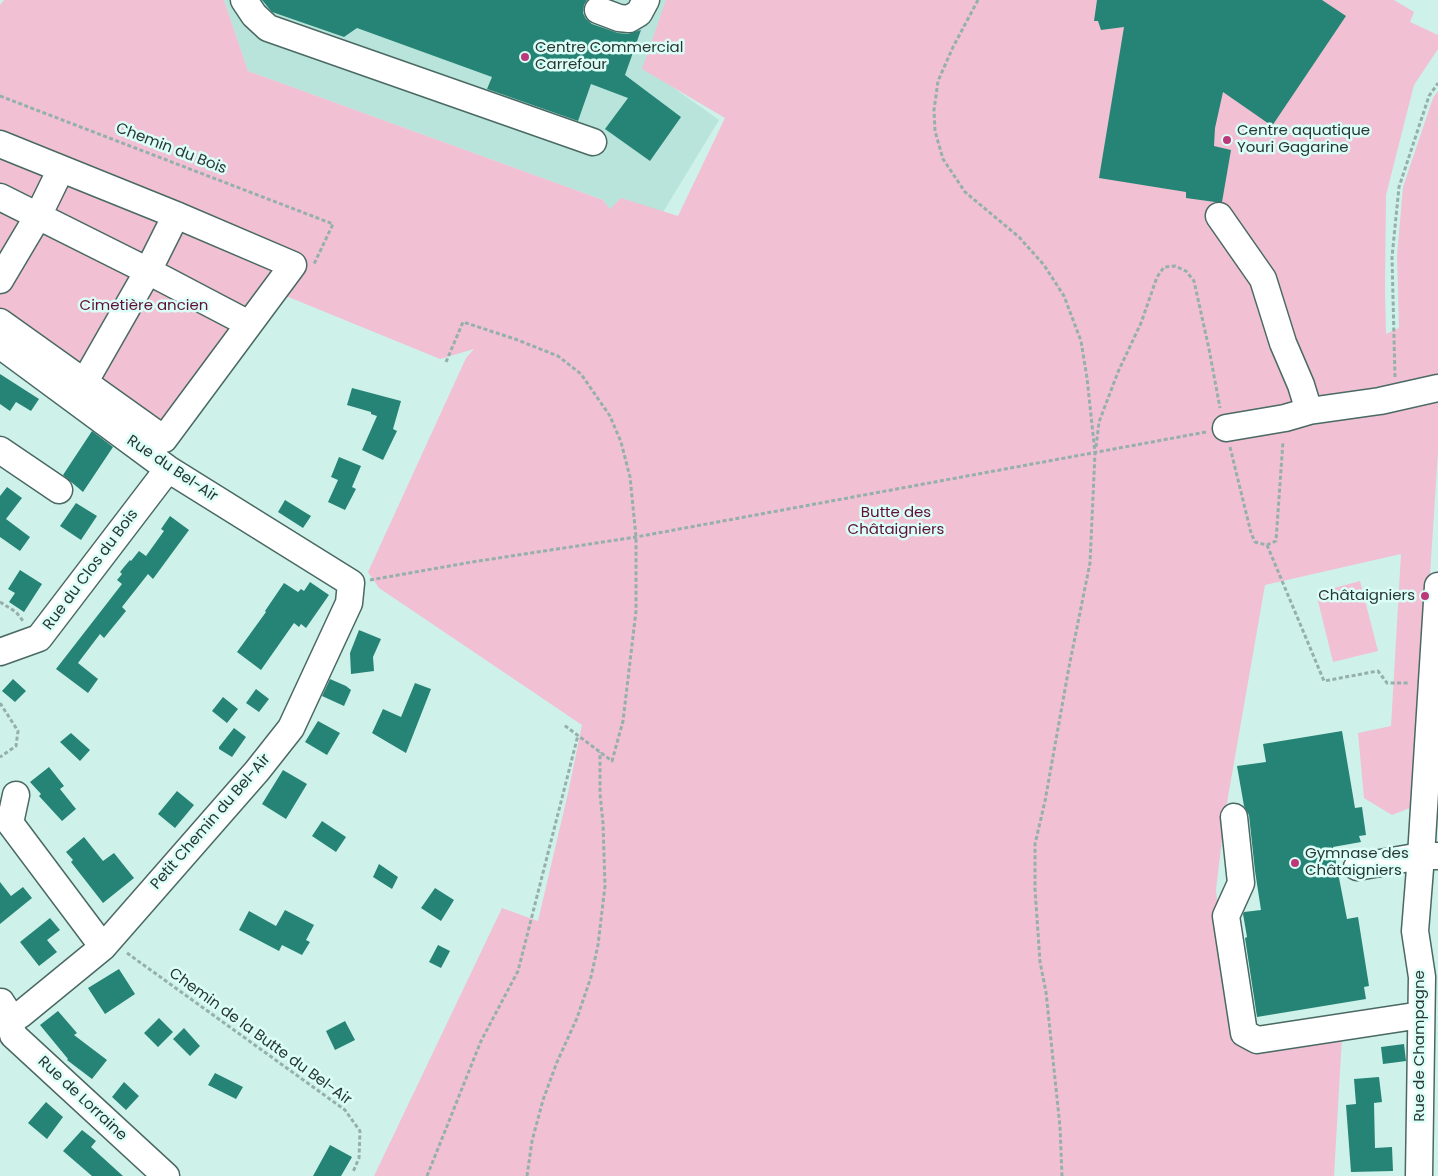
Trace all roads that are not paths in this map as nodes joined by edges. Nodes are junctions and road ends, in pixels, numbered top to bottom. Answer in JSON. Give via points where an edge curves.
{"nodes":[{"id":1,"x":244,"y":0,"type":"edge"},
{"id":2,"x":646,"y":0,"type":"edge"},
{"id":3,"x":602,"y":12,"type":"dead end"},
{"id":4,"x":593,"y":142,"type":"dead end"},
{"id":5,"x":0,"y":144,"type":"edge"},
{"id":6,"x":61,"y":169,"type":"junction"},
{"id":7,"x":0,"y":197,"type":"edge"},
{"id":8,"x":176,"y":215,"type":"junction"},
{"id":9,"x":38,"y":216,"type":"junction"},
{"id":10,"x":1219,"y":216,"type":"dead end"},
{"id":11,"x":148,"y":270,"type":"junction"},
{"id":12,"x":0,"y":280,"type":"edge"},
{"id":13,"x":0,"y":322,"type":"edge"},
{"id":14,"x":249,"y":324,"type":"junction"},
{"id":15,"x":0,"y":345,"type":"edge"},
{"id":16,"x":1438,"y":388,"type":"edge"},
{"id":17,"x":80,"y":392,"type":"junction"},
{"id":18,"x":1297,"y":414,"type":"junction"},
{"id":19,"x":1226,"y":428,"type":"road end"},
{"id":20,"x":0,"y":450,"type":"edge"},
{"id":21,"x":168,"y":469,"type":"junction"},
{"id":22,"x":59,"y":490,"type":"dead end"},
{"id":23,"x":352,"y":582,"type":"joint"},
{"id":24,"x":1438,"y":586,"type":"edge"},
{"id":25,"x":0,"y":652,"type":"edge"},
{"id":26,"x":16,"y":795,"type":"dead end"},
{"id":27,"x":1234,"y":817,"type":"dead end"},
{"id":28,"x":1430,"y":856,"type":"edge"},
{"id":29,"x":1357,"y":867,"type":"dead end"},
{"id":30,"x":106,"y":944,"type":"junction"},
{"id":31,"x":5,"y":1008,"type":"edge"},
{"id":32,"x":1421,"y":1015,"type":"junction"},
{"id":33,"x":166,"y":1176,"type":"edge"},
{"id":34,"x":1419,"y":1176,"type":"edge"}],
"edges":[{"from":1,"to":4,"type":"street","via":[[268,28]]},
{"from":2,"to":3,"type":"street","via":[[639,13],[629,19]]},
{"from":5,"to":6,"type":"street"},
{"from":6,"to":8,"type":"street"},
{"from":6,"to":9,"type":"street"},
{"from":7,"to":9,"type":"street"},
{"from":8,"to":11,"type":"street"},
{"from":8,"to":14,"type":"street","via":[[292,265]]},
{"from":9,"to":11,"type":"street"},
{"from":9,"to":12,"type":"street"},
{"from":10,"to":18,"type":"street","via":[[1263,278],[1283,342],[1301,385]]},
{"from":11,"to":14,"type":"street"},
{"from":11,"to":17,"type":"street"},
{"from":13,"to":17,"type":"street"},
{"from":14,"to":17,"type":"street","via":[[164,439],[95,389]]},
{"from":15,"to":17,"type":"street","name":"Rue du Bel-Air"},
{"from":16,"to":18,"type":"street"},
{"from":17,"to":21,"type":"street","name":"Rue du Bel-Air"},
{"from":18,"to":19,"type":"street"},
{"from":20,"to":22,"type":"street"},
{"from":21,"to":23,"type":"street","name":"Rue du Bel-Air"},
{"from":21,"to":25,"type":"street","name":"Rue du Clos du Bois","via":[[39,638]]},
{"from":23,"to":30,"type":"street","name":"Petit Chemin du Bel-Air","via":[[349,604],[291,728]]},
{"from":24,"to":28,"type":"street","name":"Rue de Champagne"},
{"from":26,"to":30,"type":"street","via":[[10,823]]},
{"from":27,"to":32,"type":"street","via":[[1241,883],[1226,916],[1244,1033],[1257,1040]]},
{"from":28,"to":29,"type":"street"},
{"from":28,"to":32,"type":"street","name":"Rue de Champagne","via":[[1415,931],[1422,977]]},
{"from":30,"to":31,"type":"street","name":"Petit Chemin du Bel-Air","via":[[20,1015]]},
{"from":31,"to":33,"type":"street","name":"Rue de Lorraine","via":[[13,1035]]},
{"from":32,"to":34,"type":"street","name":"Rue de Champagne"}]}
